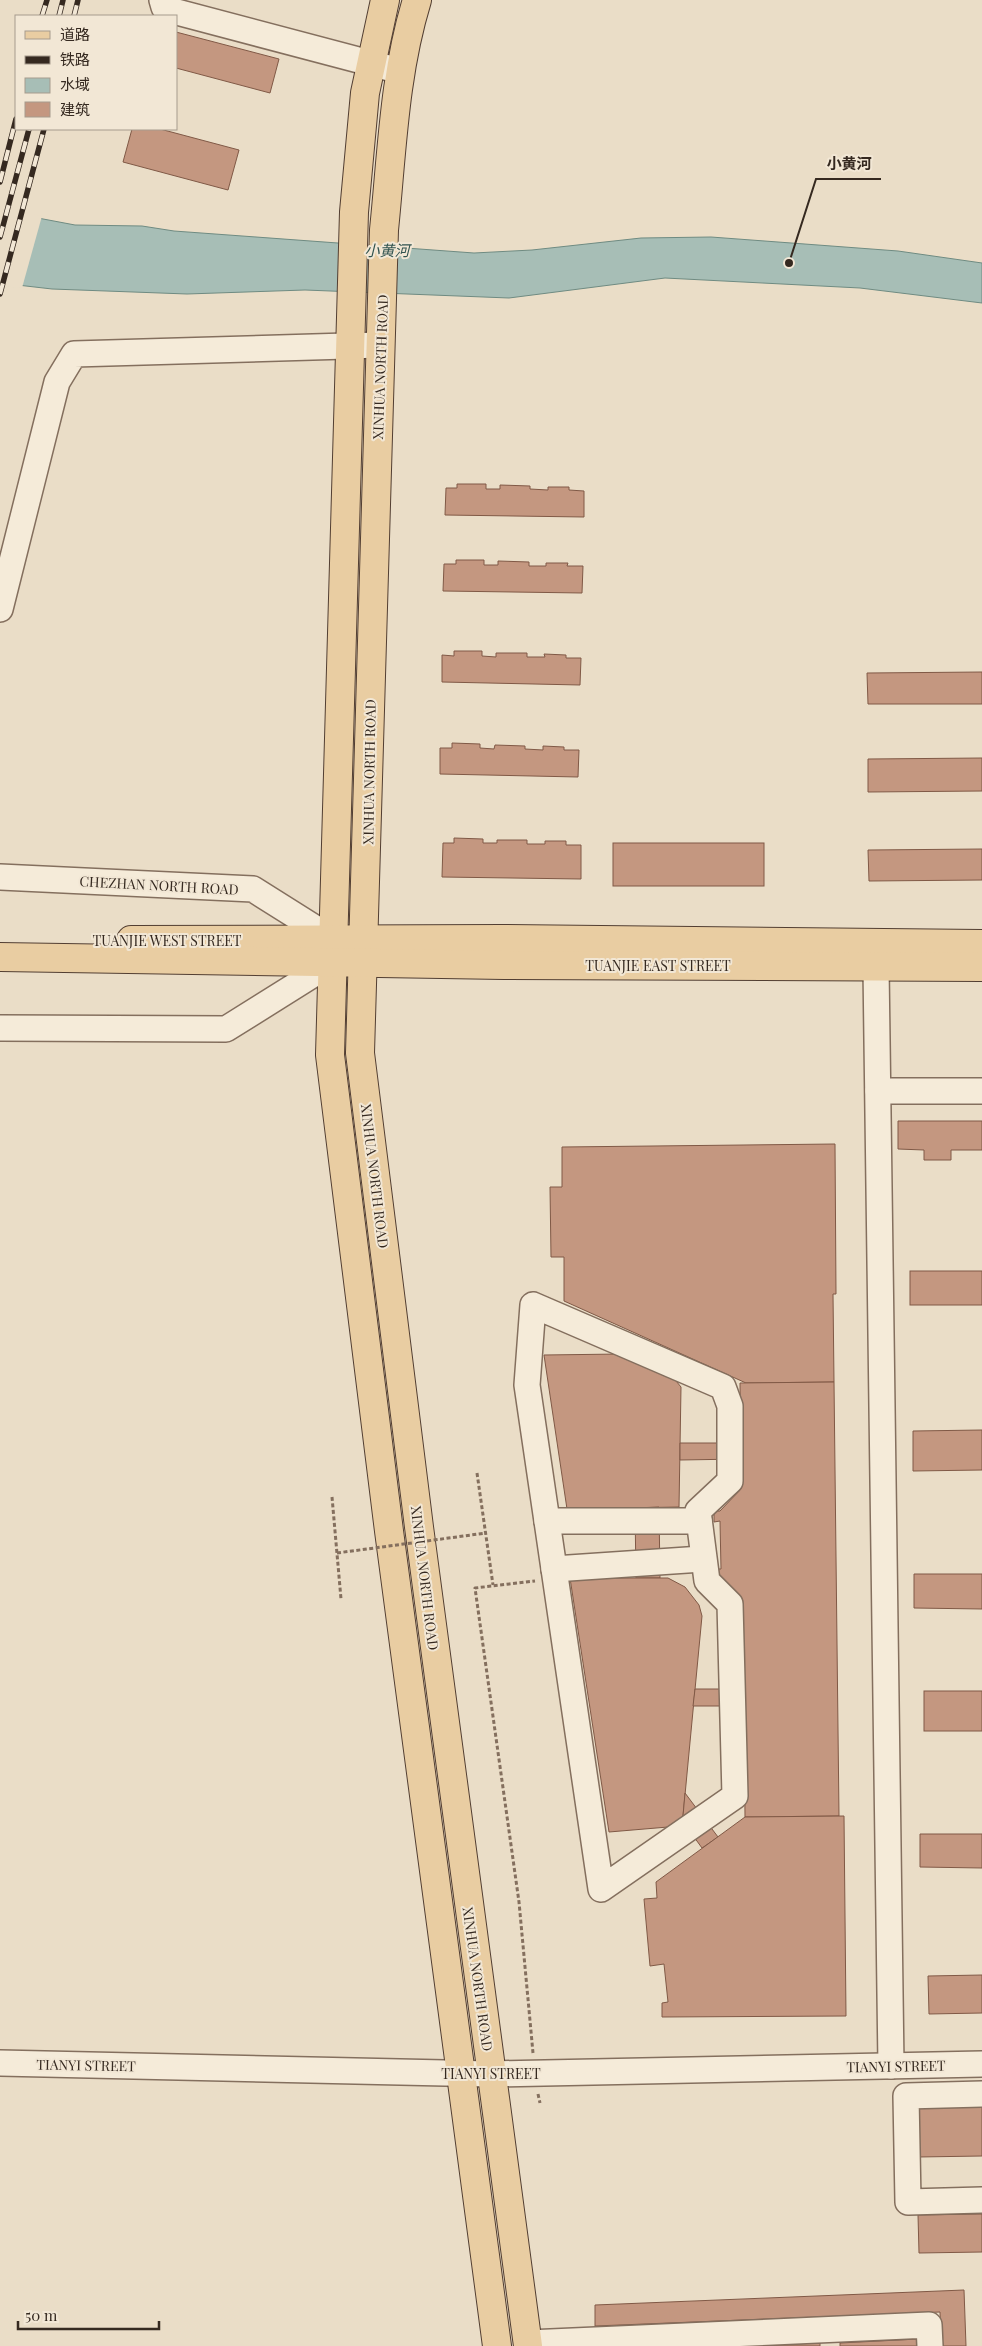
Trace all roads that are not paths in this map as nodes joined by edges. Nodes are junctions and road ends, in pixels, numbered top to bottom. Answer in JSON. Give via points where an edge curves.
{"nodes":[{"id":1,"x":162,"y":0,"type":"edge"},
{"id":2,"x":385,"y":0,"type":"edge"},
{"id":3,"x":418,"y":0,"type":"edge"},
{"id":4,"x":370,"y":63,"type":"junction"},
{"id":5,"x":400,"y":71,"type":"junction"},
{"id":6,"x":350,"y":346,"type":"junction"},
{"id":7,"x":380,"y":346,"type":"junction"},
{"id":8,"x":0,"y":610,"type":"edge"},
{"id":9,"x":0,"y":877,"type":"edge"},
{"id":10,"x":0,"y":940,"type":"edge"},
{"id":11,"x":982,"y":944,"type":"edge"},
{"id":12,"x":334,"y":951,"type":"junction"},
{"id":13,"x":364,"y":951,"type":"junction"},
{"id":14,"x":0,"y":956,"type":"edge"},
{"id":15,"x":876,"y":966,"type":"junction"},
{"id":16,"x":982,"y":967,"type":"edge"},
{"id":17,"x":0,"y":1028,"type":"edge"},
{"id":18,"x":878,"y":1090,"type":"junction"},
{"id":19,"x":982,"y":1091,"type":"edge"},
{"id":20,"x":547,"y":1521,"type":"junction"},
{"id":21,"x":699,"y":1521,"type":"junction"},
{"id":22,"x":702,"y":1559,"type":"junction"},
{"id":23,"x":555,"y":1574,"type":"junction"},
{"id":24,"x":0,"y":2063,"type":"edge"},
{"id":25,"x":982,"y":2064,"type":"edge"},
{"id":26,"x":891,"y":2066,"type":"junction"},
{"id":27,"x":460,"y":2074,"type":"junction"},
{"id":28,"x":490,"y":2074,"type":"junction"},
{"id":29,"x":982,"y":2094,"type":"edge"},
{"id":30,"x":982,"y":2200,"type":"edge"},
{"id":31,"x":830,"y":2338,"type":"edge"},
{"id":32,"x":528,"y":2345,"type":"edge"},
{"id":33,"x":497,"y":2346,"type":"edge"},
{"id":34,"x":930,"y":2346,"type":"edge"}],
"edges":[{"from":1,"to":4,"type":"street","via":[[164,7],[173,11]]},
{"from":2,"to":4,"type":"main road"},
{"from":3,"to":5,"type":"main road","name":"XINHUA NORTH ROAD"},
{"from":4,"to":5,"type":"street"},
{"from":4,"to":6,"type":"main road","via":[[360,130],[353,228]]},
{"from":5,"to":7,"type":"main road","name":"XINHUA NORTH ROAD","via":[[391,133]]},
{"from":6,"to":7,"type":"street"},
{"from":6,"to":8,"type":"street","via":[[74,354],[57,382]]},
{"from":6,"to":12,"type":"main road"},
{"from":7,"to":13,"type":"main road","name":"XINHUA NORTH ROAD"},
{"from":9,"to":12,"type":"street","name":"CHEZHAN NORTH ROAD","via":[[253,889]]},
{"from":10,"to":12,"type":"main road","name":"TUANJIE WEST STREET"},
{"from":11,"to":13,"type":"main road","name":"TUANJIE EAST STREET"},
{"from":12,"to":13,"type":"main road","name":"TUANJIE EAST STREET"},
{"from":12,"to":14,"type":"main road","name":"TUANJIE WEST STREET"},
{"from":12,"to":17,"type":"street","via":[[226,1029]]},
{"from":12,"to":27,"type":"main road","via":[[330,1055]]},
{"from":13,"to":15,"type":"main road","name":"TUANJIE EAST STREET"},
{"from":13,"to":28,"type":"main road","name":"XINHUA NORTH ROAD","via":[[360,1053]]},
{"from":15,"to":16,"type":"main road","name":"TUANJIE EAST STREET"},
{"from":15,"to":18,"type":"street"},
{"from":18,"to":19,"type":"street"},
{"from":18,"to":26,"type":"street"},
{"from":20,"to":21,"type":"street"},
{"from":20,"to":21,"type":"street","via":[[527,1385],[532,1305],[723,1387],[730,1406],[730,1481],[698,1511]]},
{"from":20,"to":23,"type":"street"},
{"from":21,"to":22,"type":"street"},
{"from":22,"to":23,"type":"street"},
{"from":22,"to":23,"type":"street","via":[[707,1581],[730,1604],[735,1796],[601,1889]]},
{"from":24,"to":27,"type":"street","name":"TIANYI STREET"},
{"from":25,"to":26,"type":"street","name":"TIANYI STREET"},
{"from":26,"to":28,"type":"street","name":"TIANYI STREET"},
{"from":27,"to":28,"type":"street","name":"TIANYI STREET"},
{"from":27,"to":33,"type":"main road"},
{"from":28,"to":32,"type":"main road","name":"XINHUA NORTH ROAD"},
{"from":29,"to":30,"type":"street","via":[[906,2096],[908,2202]]},
{"from":31,"to":32,"type":"street"},
{"from":31,"to":34,"type":"street","via":[[929,2325]]}]}
